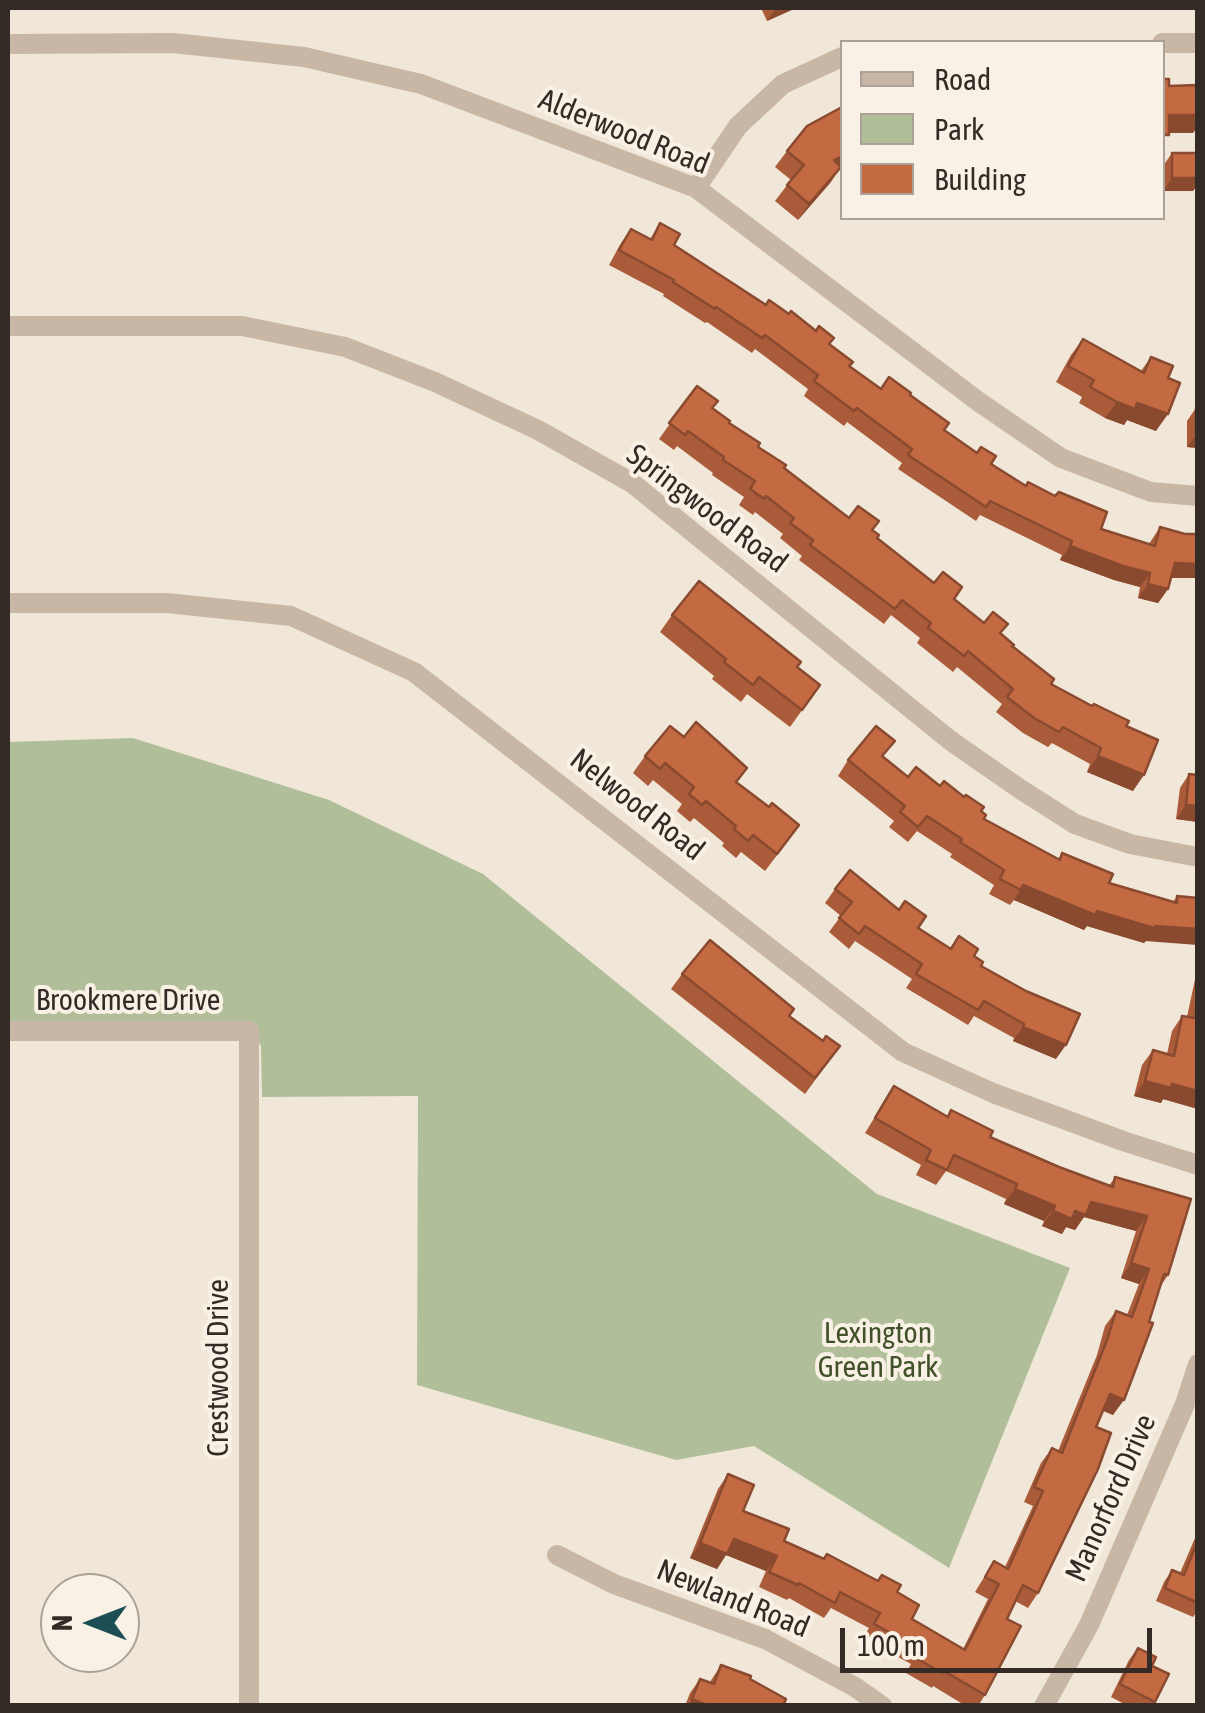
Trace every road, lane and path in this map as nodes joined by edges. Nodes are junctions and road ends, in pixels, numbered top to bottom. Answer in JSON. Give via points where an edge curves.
{"nodes":[{"id":1,"x":1165,"y":43,"type":"edge"},
{"id":2,"x":1198,"y":43,"type":"edge"},
{"id":3,"x":8,"y":44,"type":"edge"},
{"id":4,"x":840,"y":58,"type":"edge"},
{"id":5,"x":696,"y":188,"type":"junction"},
{"id":6,"x":8,"y":326,"type":"edge"},
{"id":7,"x":1198,"y":496,"type":"edge"},
{"id":8,"x":8,"y":602,"type":"edge"},
{"id":9,"x":1198,"y":858,"type":"edge"},
{"id":10,"x":8,"y":1031,"type":"edge"},
{"id":11,"x":249,"y":1031,"type":"joint"},
{"id":12,"x":1198,"y":1165,"type":"edge"},
{"id":13,"x":1198,"y":1364,"type":"edge"},
{"id":14,"x":557,"y":1555,"type":"dead end"},
{"id":15,"x":249,"y":1706,"type":"edge"},
{"id":16,"x":882,"y":1706,"type":"edge"},
{"id":17,"x":1044,"y":1706,"type":"edge"}],
"edges":[{"from":1,"to":2,"type":"street"},
{"from":3,"to":5,"type":"street","name":"Alderwood Road","via":[[173,43],[304,57],[421,84]]},
{"from":4,"to":5,"type":"street","via":[[783,84],[738,126]]},
{"from":5,"to":7,"type":"street","name":"Alderwood Road","via":[[1061,458],[1151,492]]},
{"from":6,"to":9,"type":"street","name":"Springwood Road","via":[[242,326],[346,347],[435,382],[632,483],[951,741],[1075,824]]},
{"from":8,"to":12,"type":"street","name":"Nelwood Road","via":[[167,602],[290,616],[414,672],[903,1052],[992,1093]]},
{"from":10,"to":11,"type":"street","name":"Brookmere Drive"},
{"from":11,"to":15,"type":"street","name":"Crestwood Drive"},
{"from":13,"to":17,"type":"street","name":"Manorford Drive","via":[[1089,1625]]},
{"from":14,"to":16,"type":"street","name":"Newland Road","via":[[614,1584],[766,1639]]}]}
